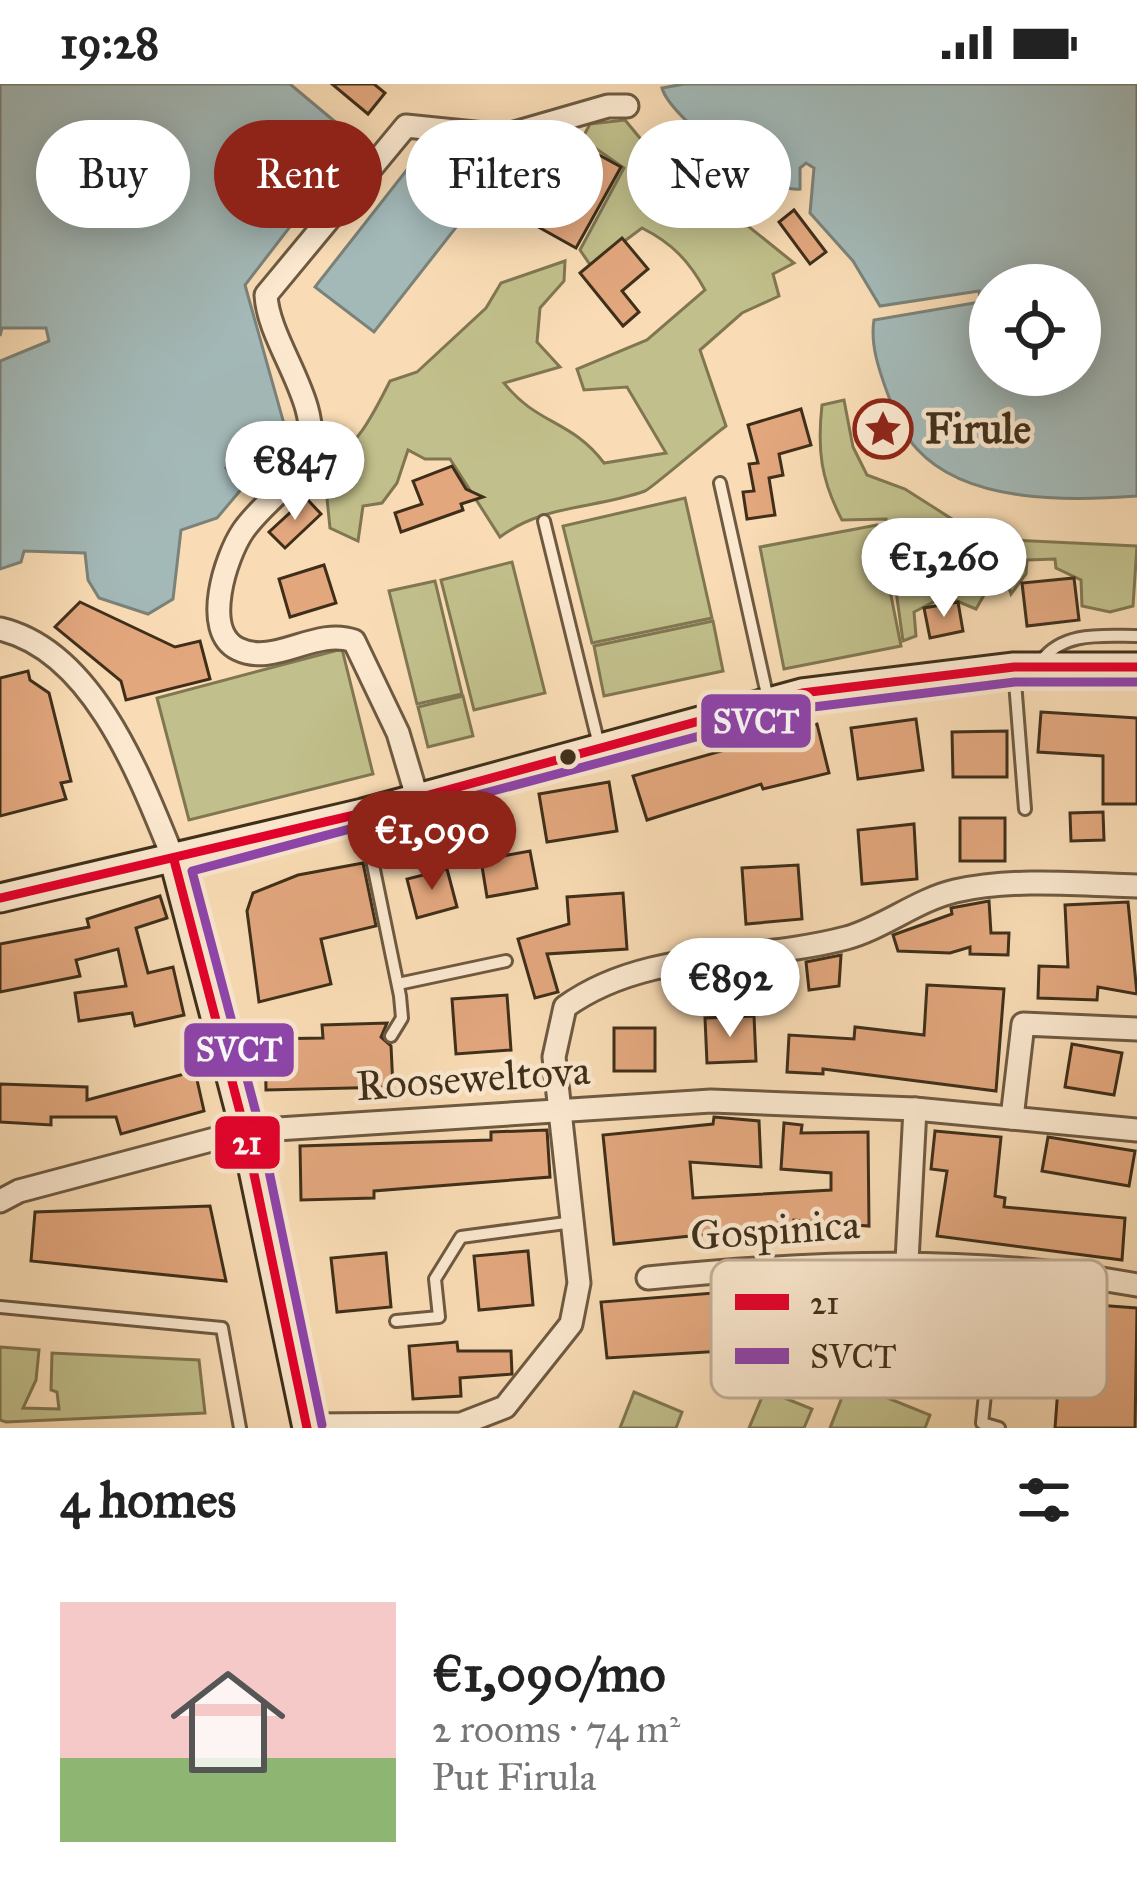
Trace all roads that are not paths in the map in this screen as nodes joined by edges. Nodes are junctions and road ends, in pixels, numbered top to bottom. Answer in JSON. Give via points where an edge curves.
{"nodes":[{"id":1,"x":627,"y":106,"type":"dead end"},
{"id":2,"x":720,"y":483,"type":"dead end"},
{"id":3,"x":544,"y":521,"type":"dead end"},
{"id":4,"x":0,"y":629,"type":"edge"},
{"id":5,"x":1137,"y":636,"type":"edge"},
{"id":6,"x":1137,"y":667,"type":"edge"},
{"id":7,"x":1025,"y":668,"type":"junction"},
{"id":8,"x":769,"y":702,"type":"junction"},
{"id":9,"x":599,"y":748,"type":"junction"},
{"id":10,"x":417,"y":797,"type":"junction"},
{"id":11,"x":1025,"y":809,"type":"dead end"},
{"id":12,"x":363,"y":813,"type":"junction"},
{"id":13,"x":174,"y":860,"type":"junction"},
{"id":14,"x":1137,"y":886,"type":"edge"},
{"id":15,"x":0,"y":898,"type":"edge"},
{"id":16,"x":506,"y":962,"type":"dead end"},
{"id":17,"x":398,"y":985,"type":"junction"},
{"id":18,"x":1137,"y":1029,"type":"edge"},
{"id":19,"x":391,"y":1036,"type":"dead end"},
{"id":20,"x":561,"y":1109,"type":"junction"},
{"id":21,"x":915,"y":1109,"type":"junction"},
{"id":22,"x":1012,"y":1118,"type":"junction"},
{"id":23,"x":1137,"y":1130,"type":"edge"},
{"id":24,"x":245,"y":1131,"type":"junction"},
{"id":25,"x":0,"y":1201,"type":"edge"},
{"id":26,"x":573,"y":1222,"type":"junction"},
{"id":27,"x":907,"y":1260,"type":"edge"},
{"id":28,"x":711,"y":1272,"type":"edge"},
{"id":29,"x":648,"y":1278,"type":"dead end"},
{"id":30,"x":1107,"y":1282,"type":"edge"},
{"id":31,"x":1137,"y":1285,"type":"edge"},
{"id":32,"x":0,"y":1307,"type":"edge"},
{"id":33,"x":396,"y":1321,"type":"dead end"},
{"id":34,"x":988,"y":1398,"type":"edge"},
{"id":35,"x":451,"y":1426,"type":"edge"},
{"id":36,"x":307,"y":1427,"type":"edge"},
{"id":37,"x":240,"y":1428,"type":"edge"},
{"id":38,"x":999,"y":1428,"type":"edge"}],
"edges":[{"from":1,"to":10,"type":"street","via":[[504,136],[406,126],[266,295],[300,385],[310,446],[298,475],[232,549],[218,616],[222,634],[236,648],[264,654],[336,634],[354,640],[398,733]]},
{"from":2,"to":8,"type":"lane"},
{"from":3,"to":9,"type":"lane"},
{"from":4,"to":13,"type":"street","via":[[52,653],[96,699]]},
{"from":5,"to":7,"type":"lane","via":[[1085,636]]},
{"from":6,"to":7,"type":"street"},
{"from":7,"to":8,"type":"street","via":[[926,675]]},
{"from":7,"to":11,"type":"lane"},
{"from":8,"to":9,"type":"street"},
{"from":9,"to":10,"type":"street"},
{"from":10,"to":12,"type":"street"},
{"from":12,"to":13,"type":"street"},
{"from":12,"to":17,"type":"lane"},
{"from":13,"to":15,"type":"street"},
{"from":13,"to":24,"type":"street"},
{"from":14,"to":20,"type":"street","via":[[1028,883],[952,892],[847,938],[599,983],[565,1007],[554,1057]]},
{"from":16,"to":17,"type":"lane"},
{"from":17,"to":19,"type":"lane","via":[[401,1018]]},
{"from":18,"to":22,"type":"street","via":[[1023,1024]]},
{"from":20,"to":21,"type":"street","name":"Rooseweltova","via":[[711,1101]]},
{"from":20,"to":24,"type":"street","name":"Rooseweltova"},
{"from":20,"to":26,"type":"street"},
{"from":21,"to":22,"type":"street","name":"Rooseweltova"},
{"from":21,"to":27,"type":"street","name":"Gospinica"},
{"from":22,"to":23,"type":"street","name":"Rooseweltova"},
{"from":24,"to":25,"type":"street","name":"Rooseweltova"},
{"from":24,"to":36,"type":"street"},
{"from":26,"to":33,"type":"lane","via":[[461,1237],[435,1279],[439,1317]]},
{"from":26,"to":35,"type":"street","via":[[579,1283],[571,1324],[505,1406]]},
{"from":28,"to":29,"type":"street","name":"Gospinica"},
{"from":30,"to":31,"type":"street","name":"Gospinica"},
{"from":32,"to":37,"type":"lane","via":[[222,1328]]},
{"from":34,"to":38,"type":"lane","via":[[982,1423]]},
{"from":35,"to":36,"type":"street"}]}
